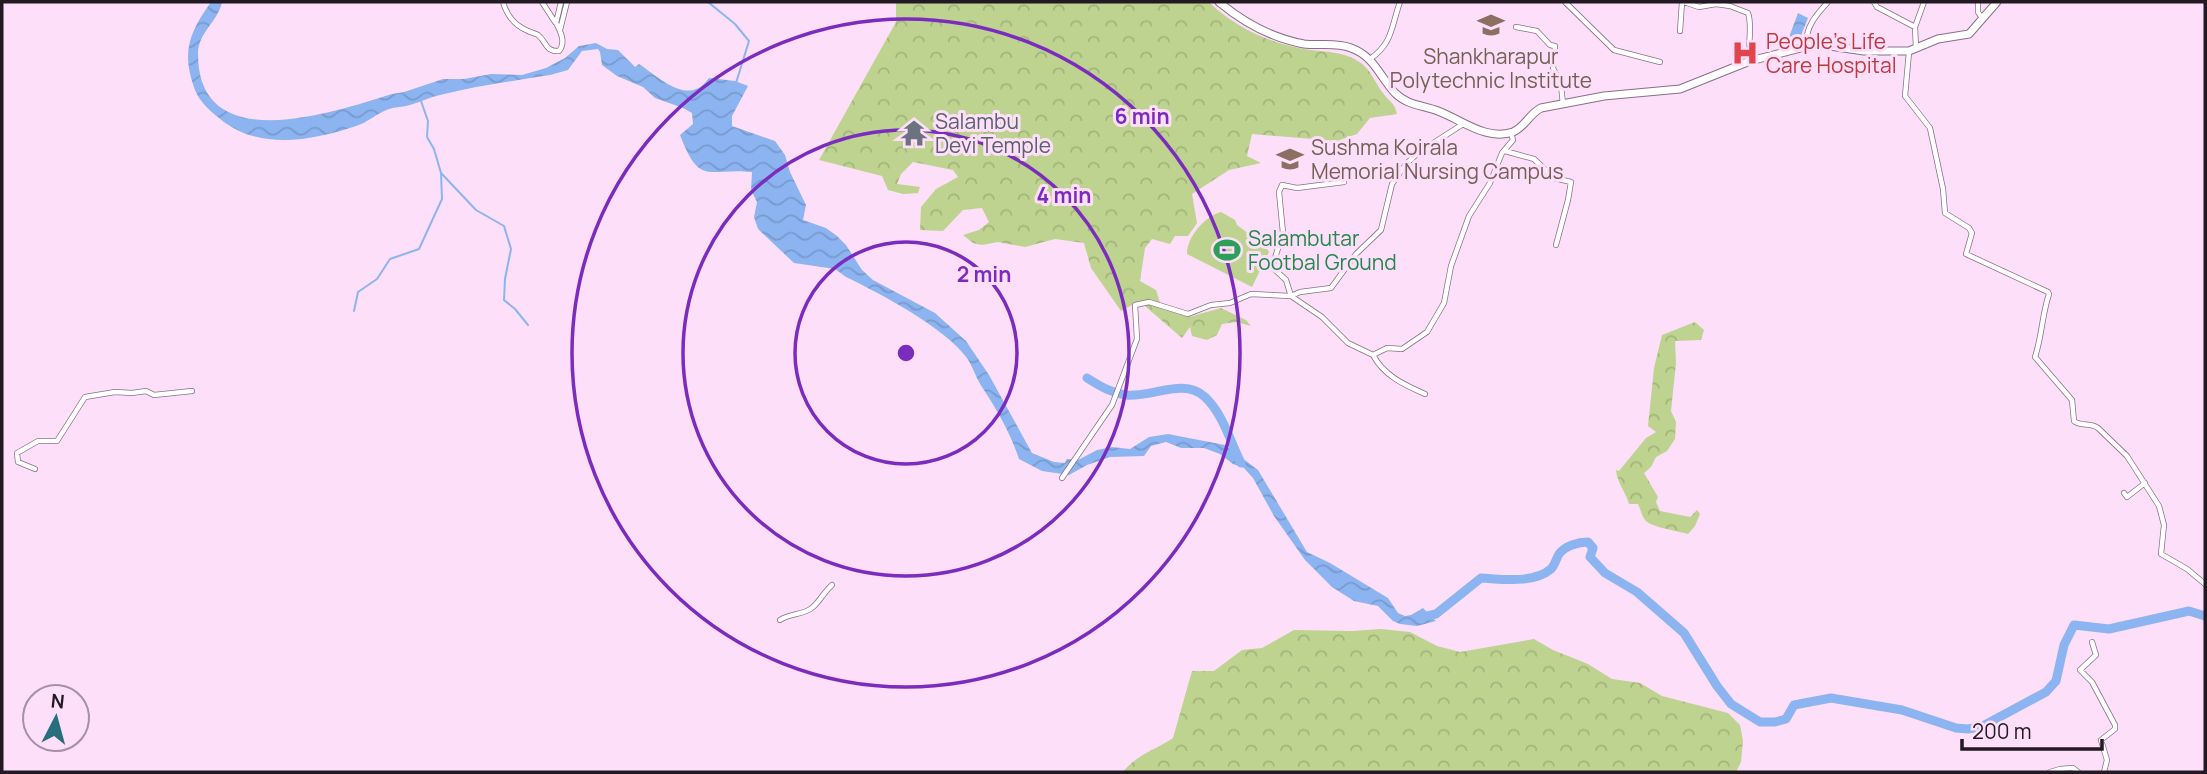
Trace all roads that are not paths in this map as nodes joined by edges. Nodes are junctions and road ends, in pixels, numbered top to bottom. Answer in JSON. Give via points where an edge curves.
{"nodes":[{"id":1,"x":503,"y":2,"type":"edge"},
{"id":2,"x":542,"y":2,"type":"edge"},
{"id":3,"x":561,"y":2,"type":"edge"},
{"id":4,"x":567,"y":2,"type":"edge"},
{"id":5,"x":1219,"y":2,"type":"edge"},
{"id":6,"x":1400,"y":2,"type":"edge"},
{"id":7,"x":1566,"y":2,"type":"edge"},
{"id":8,"x":1683,"y":2,"type":"edge"},
{"id":9,"x":1828,"y":2,"type":"edge"},
{"id":10,"x":1875,"y":2,"type":"edge"},
{"id":11,"x":1924,"y":2,"type":"edge"},
{"id":12,"x":1978,"y":2,"type":"edge"},
{"id":13,"x":1997,"y":2,"type":"edge"},
{"id":14,"x":1982,"y":18,"type":"junction"},
{"id":15,"x":556,"y":23,"type":"junction"},
{"id":16,"x":1516,"y":27,"type":"dead end"},
{"id":17,"x":1915,"y":27,"type":"junction"},
{"id":18,"x":560,"y":31,"type":"junction"},
{"id":19,"x":1680,"y":31,"type":"dead end"},
{"id":20,"x":1807,"y":46,"type":"junction"},
{"id":21,"x":1912,"y":50,"type":"junction"},
{"id":22,"x":1370,"y":59,"type":"junction"},
{"id":23,"x":1750,"y":61,"type":"junction"},
{"id":24,"x":1660,"y":62,"type":"dead end"},
{"id":25,"x":1563,"y":104,"type":"junction"},
{"id":26,"x":1463,"y":124,"type":"junction"},
{"id":27,"x":1511,"y":132,"type":"junction"},
{"id":28,"x":1505,"y":151,"type":"junction"},
{"id":29,"x":1344,"y":182,"type":"dead end"},
{"id":30,"x":1556,"y":245,"type":"dead end"},
{"id":31,"x":1291,"y":296,"type":"junction"},
{"id":32,"x":1373,"y":355,"type":"junction"},
{"id":33,"x":192,"y":391,"type":"dead end"},
{"id":34,"x":1425,"y":394,"type":"dead end"},
{"id":35,"x":34,"y":469,"type":"dead end"},
{"id":36,"x":1062,"y":478,"type":"dead end"},
{"id":37,"x":2145,"y":483,"type":"junction"},
{"id":38,"x":2124,"y":493,"type":"dead end"},
{"id":39,"x":2205,"y":584,"type":"edge"},
{"id":40,"x":832,"y":585,"type":"dead end"},
{"id":41,"x":780,"y":620,"type":"dead end"},
{"id":42,"x":2092,"y":642,"type":"dead end"},
{"id":43,"x":2050,"y":772,"type":"edge"},
{"id":44,"x":2078,"y":772,"type":"edge"},
{"id":45,"x":2104,"y":772,"type":"edge"}],
"edges":[{"from":1,"to":18,"type":"street","via":[[511,20],[537,34],[548,50],[561,50]]},
{"from":2,"to":15,"type":"street"},
{"from":3,"to":15,"type":"street"},
{"from":4,"to":18,"type":"street"},
{"from":5,"to":22,"type":"main road","via":[[1239,19],[1289,40],[1350,47]]},
{"from":6,"to":22,"type":"street","via":[[1389,41]]},
{"from":7,"to":24,"type":"street","via":[[1614,50]]},
{"from":8,"to":19,"type":"street"},
{"from":8,"to":23,"type":"street","via":[[1730,6],[1748,13]]},
{"from":9,"to":20,"type":"street","via":[[1814,18]]},
{"from":10,"to":17,"type":"street"},
{"from":11,"to":17,"type":"street"},
{"from":12,"to":14,"type":"street"},
{"from":13,"to":14,"type":"main road"},
{"from":14,"to":21,"type":"main road","via":[[1969,34],[1938,39]]},
{"from":15,"to":18,"type":"street"},
{"from":16,"to":25,"type":"street","via":[[1537,31],[1555,46],[1553,68]]},
{"from":17,"to":21,"type":"street"},
{"from":20,"to":21,"type":"main road","via":[[1828,44],[1884,53]]},
{"from":20,"to":23,"type":"main road"},
{"from":21,"to":37,"type":"street","via":[[1905,96],[1930,128],[1945,214],[1972,233],[1966,254],[2048,292],[2035,357],[2072,400],[2074,421],[2098,428],[2127,456]]},
{"from":22,"to":26,"type":"main road","via":[[1404,100]]},
{"from":23,"to":25,"type":"main road","via":[[1680,89]]},
{"from":25,"to":27,"type":"main road","via":[[1537,110]]},
{"from":26,"to":27,"type":"main road","via":[[1485,132]]},
{"from":26,"to":31,"type":"street","via":[[1406,164],[1392,184],[1381,230],[1334,285]]},
{"from":27,"to":28,"type":"street","via":[[1513,140]]},
{"from":28,"to":30,"type":"street","via":[[1534,159],[1554,178],[1571,182]]},
{"from":28,"to":32,"type":"street","via":[[1469,216],[1444,303],[1427,332],[1402,349],[1387,348]]},
{"from":29,"to":31,"type":"street","via":[[1297,188],[1282,185],[1283,233],[1272,267],[1286,280]]},
{"from":31,"to":32,"type":"street","via":[[1322,317],[1348,344]]},
{"from":31,"to":36,"type":"street","via":[[1251,294],[1188,314],[1156,303],[1137,304],[1137,339],[1115,398]]},
{"from":32,"to":34,"type":"street","via":[[1392,377]]},
{"from":33,"to":35,"type":"street","via":[[85,397],[57,441],[38,442],[17,453],[18,462]]},
{"from":37,"to":38,"type":"street","via":[[2127,497]]},
{"from":37,"to":39,"type":"street","via":[[2164,525],[2161,554]]},
{"from":40,"to":41,"type":"street","via":[[813,607]]},
{"from":42,"to":45,"type":"street","via":[[2096,655],[2080,670],[2092,682],[2115,725],[2101,740],[2107,760]]},
{"from":43,"to":44,"type":"street","via":[[2073,768]]}]}
